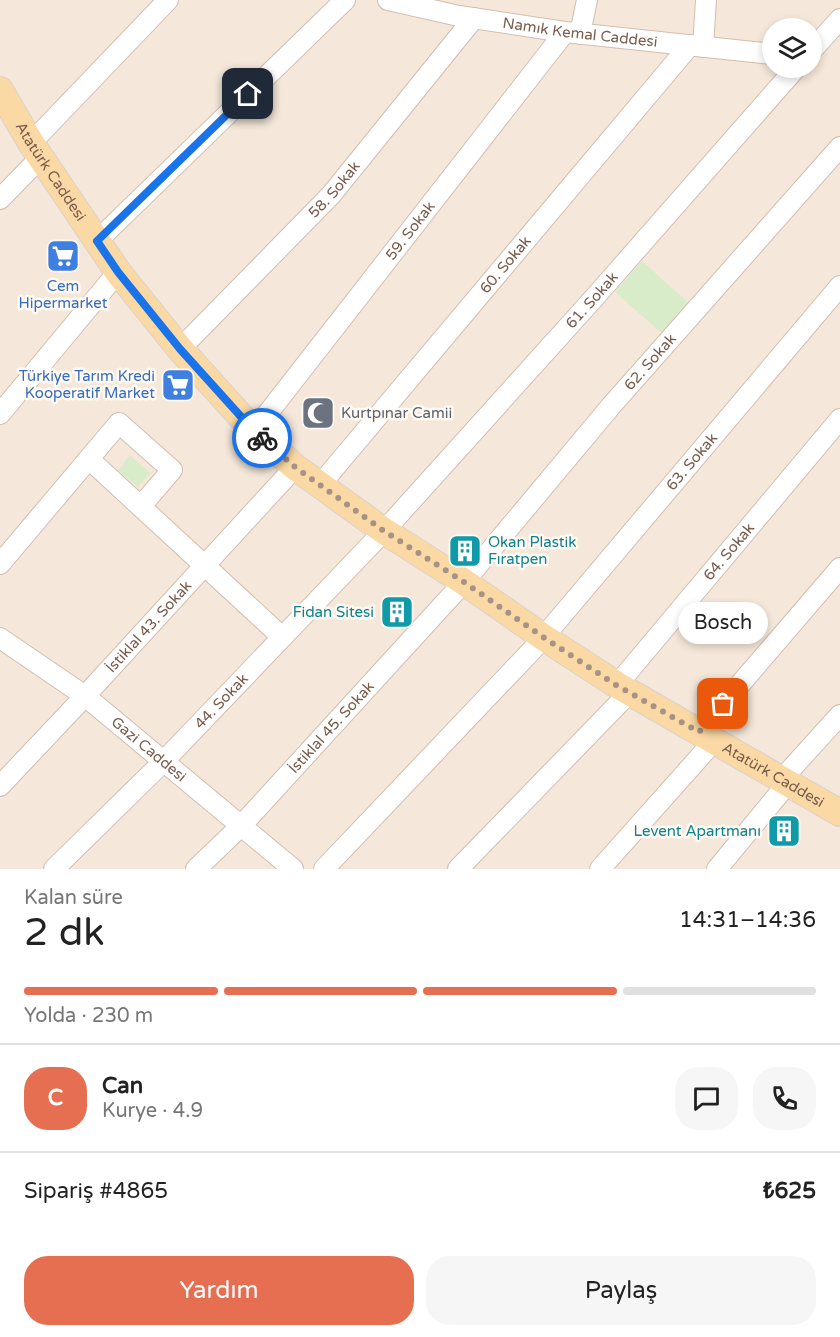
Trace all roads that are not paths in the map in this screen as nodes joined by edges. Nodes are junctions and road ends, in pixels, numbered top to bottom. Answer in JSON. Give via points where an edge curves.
{"nodes":[{"id":1,"x":345,"y":0,"type":"edge"},
{"id":2,"x":388,"y":0,"type":"edge"},
{"id":3,"x":587,"y":0,"type":"edge"},
{"id":4,"x":706,"y":0,"type":"edge"},
{"id":5,"x":155,"y":4,"type":"edge"},
{"id":6,"x":465,"y":11,"type":"edge"},
{"id":7,"x":840,"y":19,"type":"edge"},
{"id":8,"x":573,"y":33,"type":"junction"},
{"id":9,"x":822,"y":39,"type":"edge"},
{"id":10,"x":697,"y":46,"type":"junction"},
{"id":11,"x":762,"y":53,"type":"edge"},
{"id":12,"x":787,"y":78,"type":"edge"},
{"id":13,"x":0,"y":90,"type":"edge"},
{"id":14,"x":840,"y":147,"type":"edge"},
{"id":15,"x":36,"y":150,"type":"junction"},
{"id":16,"x":0,"y":199,"type":"edge"},
{"id":17,"x":97,"y":241,"type":"junction"},
{"id":18,"x":118,"y":272,"type":"junction"},
{"id":19,"x":840,"y":286,"type":"edge"},
{"id":20,"x":180,"y":349,"type":"junction"},
{"id":21,"x":0,"y":414,"type":"edge"},
{"id":22,"x":840,"y":419,"type":"edge"},
{"id":23,"x":254,"y":431,"type":"junction"},
{"id":24,"x":89,"y":459,"type":"junction"},
{"id":25,"x":295,"y":467,"type":"junction"},
{"id":26,"x":320,"y":485,"type":"junction"},
{"id":27,"x":141,"y":506,"type":"junction"},
{"id":28,"x":384,"y":531,"type":"junction"},
{"id":29,"x":0,"y":564,"type":"edge"},
{"id":30,"x":204,"y":566,"type":"junction"},
{"id":31,"x":840,"y":568,"type":"edge"},
{"id":32,"x":464,"y":582,"type":"junction"},
{"id":33,"x":282,"y":636,"type":"junction"},
{"id":34,"x":543,"y":637,"type":"junction"},
{"id":35,"x":0,"y":638,"type":"edge"},
{"id":36,"x":623,"y":688,"type":"junction"},
{"id":37,"x":85,"y":696,"type":"junction"},
{"id":38,"x":840,"y":715,"type":"edge"},
{"id":39,"x":706,"y":737,"type":"junction"},
{"id":40,"x":164,"y":762,"type":"junction"},
{"id":41,"x":785,"y":782,"type":"junction"},
{"id":42,"x":0,"y":786,"type":"edge"},
{"id":43,"x":840,"y":813,"type":"edge"},
{"id":44,"x":241,"y":826,"type":"junction"},
{"id":45,"x":54,"y":869,"type":"edge"},
{"id":46,"x":196,"y":869,"type":"edge"},
{"id":47,"x":293,"y":869,"type":"edge"},
{"id":48,"x":324,"y":869,"type":"edge"},
{"id":49,"x":458,"y":869,"type":"edge"},
{"id":50,"x":600,"y":869,"type":"edge"},
{"id":51,"x":717,"y":869,"type":"edge"}],
"edges":[{"from":1,"to":17,"type":"street"},
{"from":2,"to":6,"type":"street","name":"Namık Kemal Caddesi"},
{"from":3,"to":8,"type":"street"},
{"from":4,"to":10,"type":"street"},
{"from":5,"to":15,"type":"street"},
{"from":6,"to":8,"type":"street","name":"Namık Kemal Caddesi"},
{"from":6,"to":20,"type":"street","name":"58. Sokak","via":[[331,195]]},
{"from":7,"to":9,"type":"street"},
{"from":8,"to":10,"type":"street","name":"Namık Kemal Caddesi"},
{"from":8,"to":23,"type":"street","name":"59. Sokak"},
{"from":10,"to":11,"type":"street","name":"Namık Kemal Caddesi"},
{"from":10,"to":26,"type":"street","name":"60. Sokak"},
{"from":12,"to":28,"type":"street","name":"61. Sokak"},
{"from":13,"to":15,"type":"main road","name":"Atatürk Caddesi"},
{"from":14,"to":32,"type":"street","name":"62. Sokak","via":[[611,406]]},
{"from":15,"to":16,"type":"street"},
{"from":15,"to":17,"type":"main road","name":"Atatürk Caddesi"},
{"from":17,"to":18,"type":"main road","name":"Atatürk Caddesi"},
{"from":18,"to":20,"type":"main road","name":"Atatürk Caddesi"},
{"from":18,"to":21,"type":"street"},
{"from":19,"to":34,"type":"street","name":"63. Sokak"},
{"from":20,"to":23,"type":"main road","name":"Atatürk Caddesi"},
{"from":22,"to":36,"type":"street","name":"64. Sokak"},
{"from":23,"to":25,"type":"main road","name":"Atatürk Caddesi"},
{"from":24,"to":27,"type":"street"},
{"from":24,"to":27,"type":"street","via":[[119,423],[172,470]]},
{"from":24,"to":29,"type":"street"},
{"from":25,"to":26,"type":"main road","name":"Atatürk Caddesi"},
{"from":25,"to":30,"type":"street","name":"İstiklal 43. Sokak"},
{"from":26,"to":28,"type":"main road","name":"Atatürk Caddesi"},
{"from":27,"to":30,"type":"street"},
{"from":28,"to":32,"type":"main road","name":"Atatürk Caddesi"},
{"from":28,"to":33,"type":"street","name":"44. Sokak"},
{"from":30,"to":33,"type":"street"},
{"from":30,"to":37,"type":"street","name":"İstiklal 43. Sokak"},
{"from":31,"to":39,"type":"street"},
{"from":32,"to":34,"type":"main road","name":"Atatürk Caddesi"},
{"from":32,"to":44,"type":"street","name":"İstiklal 45. Sokak"},
{"from":33,"to":40,"type":"street","name":"44. Sokak"},
{"from":34,"to":36,"type":"main road","name":"Atatürk Caddesi"},
{"from":34,"to":48,"type":"street","name":"63. Sokak"},
{"from":35,"to":37,"type":"street","name":"Gazi Caddesi"},
{"from":36,"to":39,"type":"main road","name":"Atatürk Caddesi"},
{"from":36,"to":49,"type":"street","name":"64. Sokak"},
{"from":37,"to":40,"type":"street","name":"Gazi Caddesi"},
{"from":37,"to":42,"type":"street","name":"İstiklal 43. Sokak"},
{"from":38,"to":41,"type":"street"},
{"from":39,"to":41,"type":"main road","name":"Atatürk Caddesi"},
{"from":39,"to":50,"type":"street"},
{"from":40,"to":44,"type":"street","name":"Gazi Caddesi"},
{"from":40,"to":45,"type":"street","name":"44. Sokak"},
{"from":41,"to":43,"type":"main road","name":"Atatürk Caddesi"},
{"from":41,"to":51,"type":"street"},
{"from":44,"to":46,"type":"street","name":"İstiklal 45. Sokak"},
{"from":44,"to":47,"type":"street","name":"Gazi Caddesi"}]}
